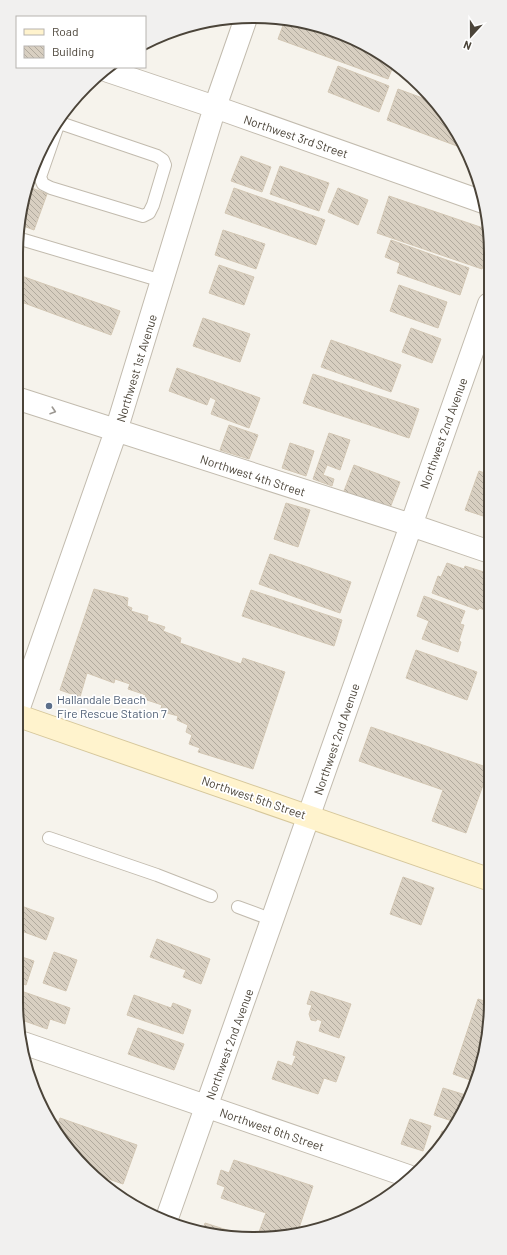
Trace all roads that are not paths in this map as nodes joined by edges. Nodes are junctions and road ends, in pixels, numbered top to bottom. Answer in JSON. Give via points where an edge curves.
{"nodes":[{"id":1,"x":244,"y":23,"type":"edge"},
{"id":2,"x":112,"y":72,"type":"edge"},
{"id":3,"x":215,"y":107,"type":"junction"},
{"id":4,"x":63,"y":124,"type":"edge"},
{"id":5,"x":52,"y":141,"type":"edge"},
{"id":6,"x":478,"y":200,"type":"edge"},
{"id":7,"x":24,"y":240,"type":"dead end"},
{"id":8,"x":162,"y":281,"type":"junction"},
{"id":9,"x":484,"y":318,"type":"edge"},
{"id":10,"x":23,"y":400,"type":"edge"},
{"id":11,"x":116,"y":431,"type":"junction"},
{"id":12,"x":411,"y":525,"type":"junction"},
{"id":13,"x":484,"y":550,"type":"edge"},
{"id":14,"x":23,"y":696,"type":"edge"},
{"id":15,"x":23,"y":718,"type":"edge"},
{"id":16,"x":310,"y":816,"type":"junction"},
{"id":17,"x":49,"y":838,"type":"dead end"},
{"id":18,"x":484,"y":878,"type":"edge"},
{"id":19,"x":211,"y":896,"type":"dead end"},
{"id":20,"x":238,"y":907,"type":"dead end"},
{"id":21,"x":273,"y":920,"type":"junction"},
{"id":22,"x":27,"y":1044,"type":"edge"},
{"id":23,"x":206,"y":1106,"type":"junction"},
{"id":24,"x":405,"y":1175,"type":"edge"},
{"id":25,"x":169,"y":1216,"type":"edge"}],
"edges":[{"from":1,"to":3,"type":"street","name":"Northwest 1st Avenue"},
{"from":2,"to":3,"type":"street","name":"Northwest 3rd Street"},
{"from":3,"to":6,"type":"street","name":"Northwest 3rd Street"},
{"from":3,"to":8,"type":"street","name":"Northwest 1st Avenue"},
{"from":4,"to":5,"type":"lane","via":[[164,160],[165,165],[149,213],[142,216],[43,184],[40,177]]},
{"from":7,"to":8,"type":"lane"},
{"from":8,"to":11,"type":"street","name":"Northwest 1st Avenue"},
{"from":9,"to":12,"type":"street","name":"Northwest 2nd Avenue"},
{"from":10,"to":11,"type":"street","name":"Northwest 4th Street","one_way":true},
{"from":11,"to":12,"type":"street","name":"Northwest 4th Street"},
{"from":11,"to":14,"type":"street","name":"Northwest 1st Avenue"},
{"from":12,"to":13,"type":"street","name":"Northwest 4th Street"},
{"from":12,"to":16,"type":"street","name":"Northwest 2nd Avenue"},
{"from":15,"to":16,"type":"street","name":"Northwest 5th Street"},
{"from":16,"to":18,"type":"street","name":"Northwest 5th Street"},
{"from":16,"to":21,"type":"street","name":"Northwest 2nd Avenue"},
{"from":17,"to":19,"type":"lane"},
{"from":20,"to":21,"type":"lane"},
{"from":21,"to":23,"type":"street","name":"Northwest 2nd Avenue"},
{"from":22,"to":23,"type":"street","name":"Northwest 6th Street"},
{"from":23,"to":24,"type":"street","name":"Northwest 6th Street"},
{"from":23,"to":25,"type":"street","name":"Northwest 2nd Avenue"}]}
